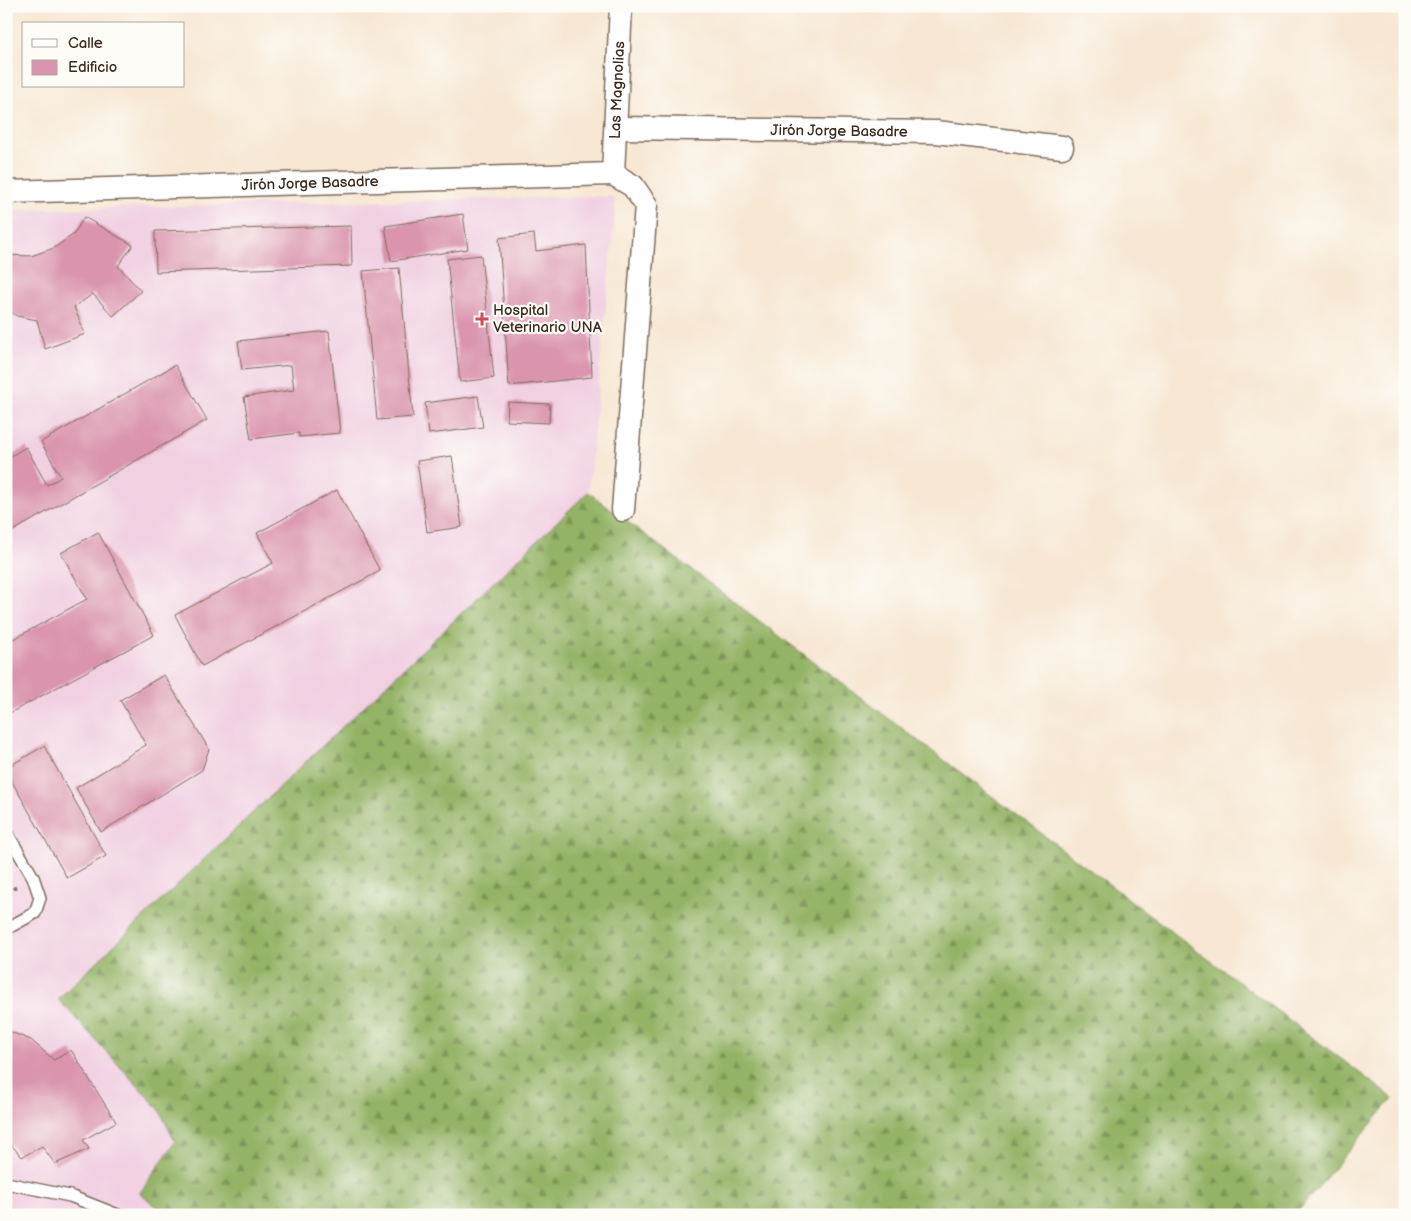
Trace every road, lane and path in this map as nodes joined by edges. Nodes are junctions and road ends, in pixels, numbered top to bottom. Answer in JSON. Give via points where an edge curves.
{"nodes":[{"id":1,"x":621,"y":6,"type":"edge"},
{"id":2,"x":617,"y":128,"type":"junction"},
{"id":3,"x":1062,"y":146,"type":"dead end"},
{"id":4,"x":613,"y":174,"type":"junction"},
{"id":5,"x":6,"y":192,"type":"edge"},
{"id":6,"x":623,"y":510,"type":"dead end"},
{"id":7,"x":6,"y":831,"type":"edge"},
{"id":8,"x":6,"y":929,"type":"edge"},
{"id":9,"x":6,"y":1182,"type":"edge"},
{"id":10,"x":6,"y":1208,"type":"edge"},
{"id":11,"x":9,"y":1215,"type":"edge"},
{"id":12,"x":118,"y":1215,"type":"edge"}],
"edges":[{"from":1,"to":2,"type":"street","name":"Las Magnolias"},
{"from":2,"to":3,"type":"street","name":"Jirón Jorge Basadre","via":[[936,132]]},
{"from":2,"to":4,"type":"street","name":"Las Magnolias"},
{"from":4,"to":5,"type":"street","name":"Jirón Jorge Basadre"},
{"from":4,"to":6,"type":"street","via":[[633,186],[646,206]]},
{"from":7,"to":8,"type":"lane","via":[[33,877],[40,898],[35,913]]},
{"from":9,"to":12,"type":"lane","via":[[70,1196]]},
{"from":10,"to":11,"type":"lane"}]}
